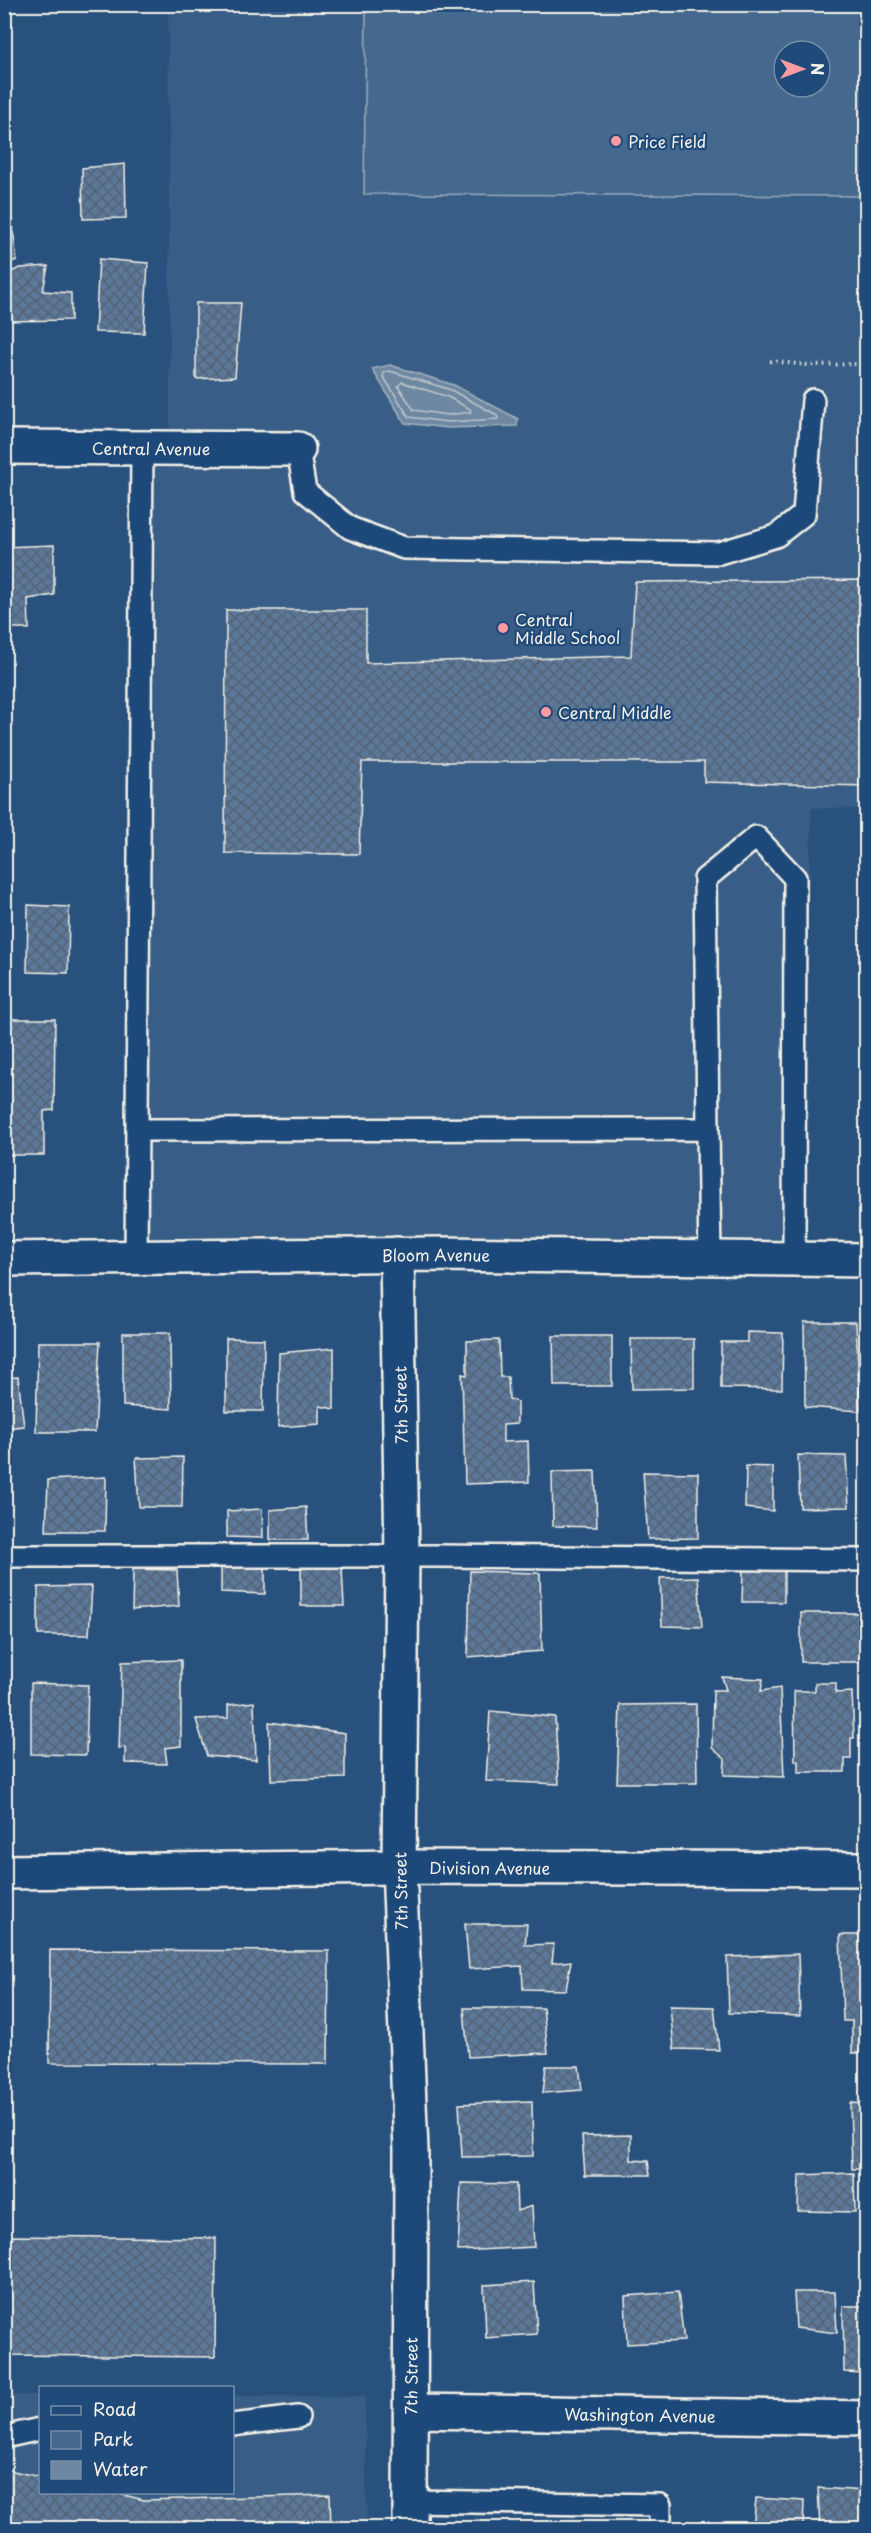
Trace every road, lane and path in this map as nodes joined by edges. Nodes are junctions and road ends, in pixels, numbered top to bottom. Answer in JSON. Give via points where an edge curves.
{"nodes":[{"id":1,"x":770,"y":361,"type":"dead end"},
{"id":2,"x":867,"y":364,"type":"edge"},
{"id":3,"x":813,"y":400,"type":"dead end"},
{"id":4,"x":4,"y":447,"type":"edge"},
{"id":5,"x":142,"y":449,"type":"junction"},
{"id":6,"x":298,"y":450,"type":"joint"},
{"id":7,"x":708,"y":1129,"type":"junction"},
{"id":8,"x":137,"y":1130,"type":"junction"},
{"id":9,"x":398,"y":1254,"type":"junction"},
{"id":10,"x":136,"y":1258,"type":"junction"},
{"id":11,"x":710,"y":1258,"type":"junction"},
{"id":12,"x":4,"y":1259,"type":"edge"},
{"id":13,"x":794,"y":1259,"type":"junction"},
{"id":14,"x":867,"y":1260,"type":"edge"},
{"id":15,"x":4,"y":1556,"type":"edge"},
{"id":16,"x":402,"y":1556,"type":"junction"},
{"id":17,"x":867,"y":1560,"type":"edge"},
{"id":18,"x":399,"y":1868,"type":"junction"},
{"id":19,"x":867,"y":1869,"type":"edge"},
{"id":20,"x":4,"y":1872,"type":"edge"},
{"id":21,"x":412,"y":2411,"type":"junction"},
{"id":22,"x":298,"y":2417,"type":"dead end"},
{"id":23,"x":867,"y":2418,"type":"edge"},
{"id":24,"x":234,"y":2425,"type":"edge"},
{"id":25,"x":39,"y":2429,"type":"edge"},
{"id":26,"x":4,"y":2437,"type":"edge"},
{"id":27,"x":410,"y":2515,"type":"edge"},
{"id":28,"x":660,"y":2529,"type":"edge"}],
"edges":[{"from":1,"to":2,"type":"path"},
{"from":3,"to":6,"type":"lane","via":[[804,514],[776,536],[719,553],[404,549],[350,528],[305,491]]},
{"from":4,"to":5,"type":"street","name":"Central Avenue"},
{"from":5,"to":6,"type":"street","name":"Central Avenue"},
{"from":5,"to":8,"type":"lane"},
{"from":7,"to":8,"type":"lane"},
{"from":7,"to":11,"type":"lane"},
{"from":7,"to":13,"type":"lane","via":[[705,879],[756,837],[795,878]]},
{"from":8,"to":10,"type":"lane"},
{"from":9,"to":10,"type":"street","name":"Bloom Avenue"},
{"from":9,"to":11,"type":"street","name":"Bloom Avenue"},
{"from":9,"to":16,"type":"street","name":"7th Street"},
{"from":10,"to":12,"type":"street","name":"Bloom Avenue"},
{"from":11,"to":13,"type":"street","name":"Bloom Avenue"},
{"from":13,"to":14,"type":"street","name":"Bloom Avenue"},
{"from":15,"to":16,"type":"lane"},
{"from":16,"to":17,"type":"lane"},
{"from":16,"to":18,"type":"street","name":"7th Street"},
{"from":18,"to":19,"type":"street","name":"Division Avenue"},
{"from":18,"to":20,"type":"street","name":"Division Avenue"},
{"from":18,"to":21,"type":"street","name":"7th Street","via":[[411,2150]]},
{"from":21,"to":23,"type":"street","name":"Washington Avenue"},
{"from":21,"to":27,"type":"street","name":"7th Street"},
{"from":22,"to":24,"type":"lane"},
{"from":25,"to":26,"type":"lane"},
{"from":27,"to":28,"type":"lane","via":[[660,2505]]}]}
